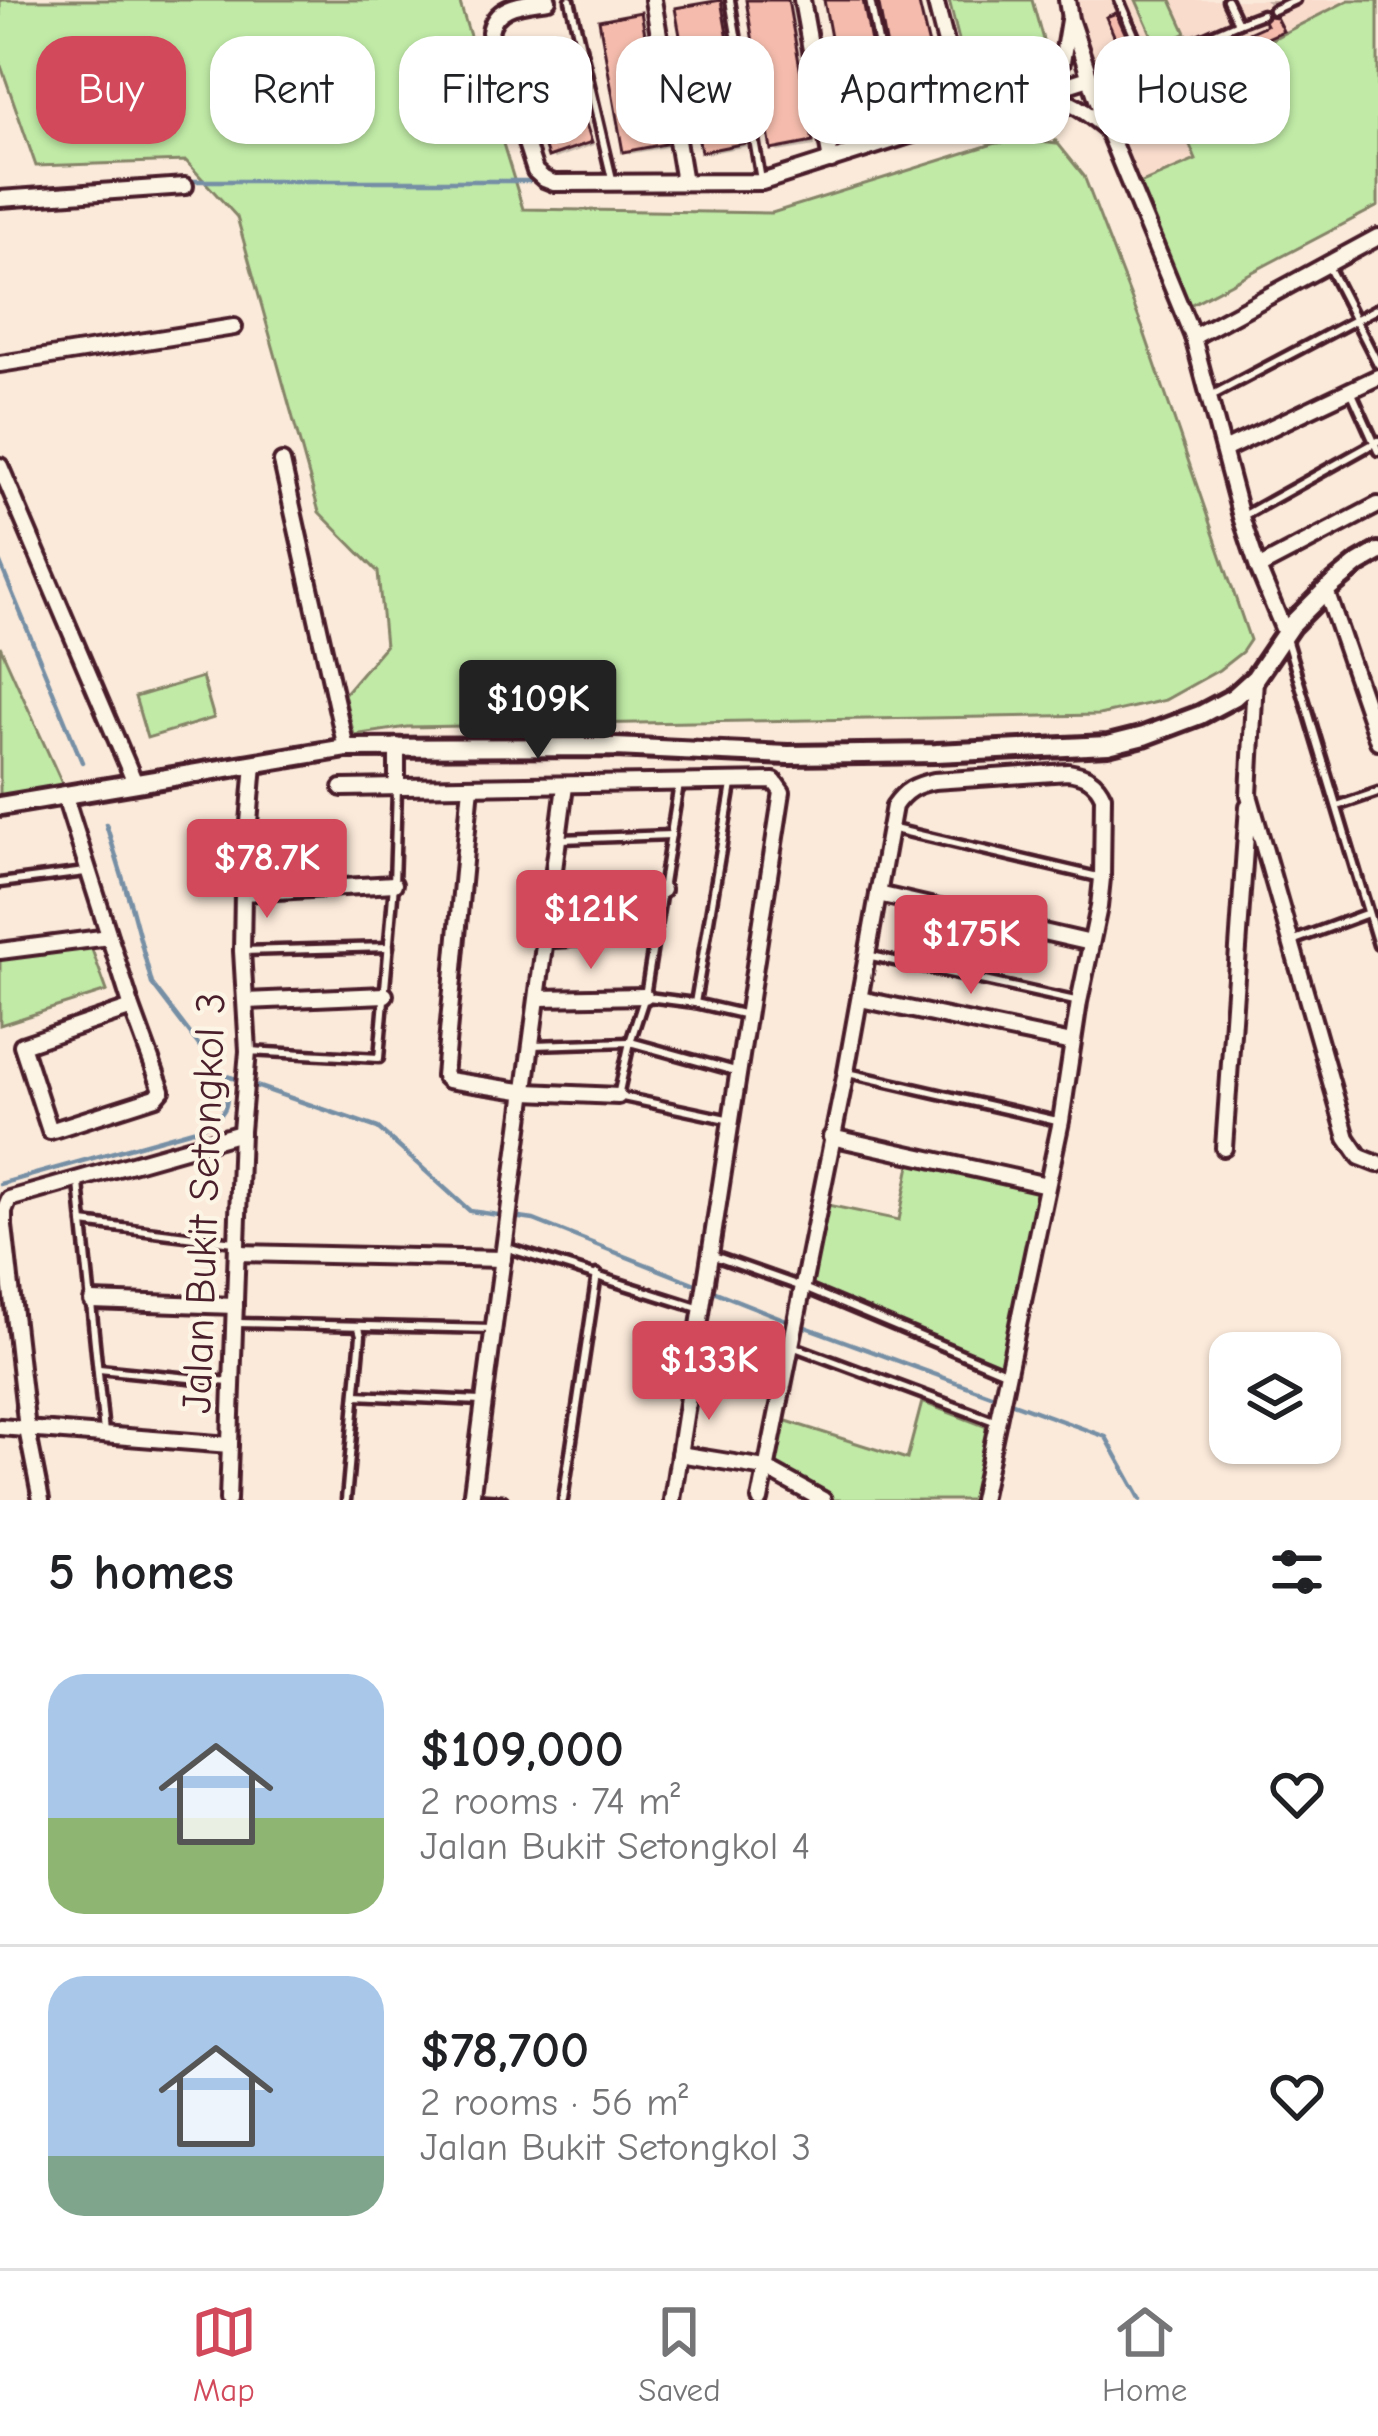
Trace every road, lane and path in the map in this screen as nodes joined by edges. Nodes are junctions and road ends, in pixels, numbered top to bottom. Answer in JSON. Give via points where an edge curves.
{"nodes":[{"id":1,"x":548,"y":0,"type":"edge"},
{"id":2,"x":570,"y":0,"type":"edge"},
{"id":3,"x":653,"y":0,"type":"edge"},
{"id":4,"x":730,"y":0,"type":"edge"},
{"id":5,"x":802,"y":0,"type":"edge"},
{"id":6,"x":870,"y":0,"type":"edge"},
{"id":7,"x":935,"y":0,"type":"edge"},
{"id":8,"x":1067,"y":0,"type":"edge"},
{"id":9,"x":1119,"y":0,"type":"edge"},
{"id":10,"x":1227,"y":0,"type":"edge"},
{"id":11,"x":1295,"y":0,"type":"edge"},
{"id":12,"x":1273,"y":10,"type":"dead end"},
{"id":13,"x":1262,"y":14,"type":"dead end"},
{"id":14,"x":1070,"y":20,"type":"junction"},
{"id":15,"x":1238,"y":23,"type":"junction"},
{"id":16,"x":877,"y":36,"type":"edge"},
{"id":17,"x":944,"y":36,"type":"edge"},
{"id":18,"x":1067,"y":36,"type":"edge"},
{"id":19,"x":1089,"y":78,"type":"junction"},
{"id":20,"x":1070,"y":84,"type":"edge"},
{"id":21,"x":1094,"y":92,"type":"edge"},
{"id":22,"x":884,"y":144,"type":"edge"},
{"id":23,"x":1113,"y":144,"type":"edge"},
{"id":24,"x":831,"y":161,"type":"junction"},
{"id":25,"x":684,"y":182,"type":"junction"},
{"id":26,"x":762,"y":182,"type":"junction"},
{"id":27,"x":613,"y":183,"type":"junction"},
{"id":28,"x":185,"y":186,"type":"dead end"},
{"id":29,"x":0,"y":199,"type":"edge"},
{"id":30,"x":1378,"y":237,"type":"edge"},
{"id":31,"x":1328,"y":266,"type":"junction"},
{"id":32,"x":1378,"y":308,"type":"edge"},
{"id":33,"x":1357,"y":319,"type":"junction"},
{"id":34,"x":234,"y":327,"type":"dead end"},
{"id":35,"x":1193,"y":337,"type":"junction"},
{"id":36,"x":0,"y":364,"type":"edge"},
{"id":37,"x":1378,"y":364,"type":"edge"},
{"id":38,"x":1378,"y":376,"type":"edge"},
{"id":39,"x":1351,"y":390,"type":"junction"},
{"id":40,"x":1209,"y":397,"type":"junction"},
{"id":41,"x":1377,"y":445,"type":"edge"},
{"id":42,"x":1224,"y":451,"type":"junction"},
{"id":43,"x":282,"y":462,"type":"dead end"},
{"id":44,"x":0,"y":466,"type":"edge"},
{"id":45,"x":1378,"y":505,"type":"edge"},
{"id":46,"x":1241,"y":517,"type":"junction"},
{"id":47,"x":1378,"y":552,"type":"edge"},
{"id":48,"x":1258,"y":568,"type":"junction"},
{"id":49,"x":1326,"y":590,"type":"junction"},
{"id":50,"x":1285,"y":633,"type":"junction"},
{"id":51,"x":1255,"y":678,"type":"junction"},
{"id":52,"x":1378,"y":741,"type":"edge"},
{"id":53,"x":397,"y":746,"type":"junction"},
{"id":54,"x":346,"y":748,"type":"junction"},
{"id":55,"x":254,"y":764,"type":"junction"},
{"id":56,"x":733,"y":782,"type":"junction"},
{"id":57,"x":135,"y":783,"type":"junction"},
{"id":58,"x":679,"y":784,"type":"junction"},
{"id":59,"x":397,"y":786,"type":"junction"},
{"id":60,"x":471,"y":786,"type":"junction"},
{"id":61,"x":566,"y":786,"type":"junction"},
{"id":62,"x":341,"y":788,"type":"dead end"},
{"id":63,"x":1378,"y":792,"type":"edge"},
{"id":64,"x":1249,"y":795,"type":"junction"},
{"id":65,"x":64,"y":797,"type":"junction"},
{"id":66,"x":0,"y":806,"type":"edge"},
{"id":67,"x":1337,"y":806,"type":"junction"},
{"id":68,"x":890,"y":828,"type":"junction"},
{"id":69,"x":671,"y":835,"type":"junction"},
{"id":70,"x":559,"y":839,"type":"junction"},
{"id":71,"x":88,"y":871,"type":"junction"},
{"id":72,"x":1102,"y":878,"type":"junction"},
{"id":73,"x":0,"y":883,"type":"edge"},
{"id":74,"x":394,"y":884,"type":"junction"},
{"id":75,"x":662,"y":890,"type":"junction"},
{"id":76,"x":552,"y":892,"type":"junction"},
{"id":77,"x":243,"y":893,"type":"junction"},
{"id":78,"x":878,"y":894,"type":"junction"},
{"id":79,"x":1368,"y":913,"type":"junction"},
{"id":80,"x":654,"y":937,"type":"junction"},
{"id":81,"x":110,"y":938,"type":"junction"},
{"id":82,"x":1291,"y":942,"type":"junction"},
{"id":83,"x":546,"y":943,"type":"junction"},
{"id":84,"x":1091,"y":943,"type":"junction"},
{"id":85,"x":1378,"y":945,"type":"edge"},
{"id":86,"x":388,"y":947,"type":"junction"},
{"id":87,"x":0,"y":951,"type":"edge"},
{"id":88,"x":242,"y":951,"type":"junction"},
{"id":89,"x":867,"y":955,"type":"junction"},
{"id":90,"x":385,"y":995,"type":"junction"},
{"id":91,"x":645,"y":996,"type":"junction"},
{"id":92,"x":539,"y":998,"type":"junction"},
{"id":93,"x":860,"y":999,"type":"junction"},
{"id":94,"x":246,"y":1001,"type":"junction"},
{"id":95,"x":1079,"y":1002,"type":"junction"},
{"id":96,"x":695,"y":1003,"type":"junction"},
{"id":97,"x":132,"y":1009,"type":"junction"},
{"id":98,"x":748,"y":1015,"type":"junction"},
{"id":99,"x":630,"y":1042,"type":"junction"},
{"id":100,"x":1072,"y":1043,"type":"junction"},
{"id":101,"x":533,"y":1045,"type":"junction"},
{"id":102,"x":248,"y":1052,"type":"junction"},
{"id":103,"x":739,"y":1072,"type":"junction"},
{"id":104,"x":846,"y":1072,"type":"junction"},
{"id":105,"x":527,"y":1092,"type":"junction"},
{"id":106,"x":618,"y":1096,"type":"junction"},
{"id":107,"x":731,"y":1120,"type":"junction"},
{"id":108,"x":1060,"y":1121,"type":"junction"},
{"id":109,"x":241,"y":1132,"type":"junction"},
{"id":110,"x":831,"y":1137,"type":"junction"},
{"id":111,"x":1224,"y":1148,"type":"dead end"},
{"id":112,"x":1378,"y":1164,"type":"edge"},
{"id":113,"x":79,"y":1179,"type":"junction"},
{"id":114,"x":1047,"y":1184,"type":"junction"},
{"id":115,"x":83,"y":1223,"type":"junction"},
{"id":116,"x":237,"y":1248,"type":"junction"},
{"id":117,"x":504,"y":1251,"type":"junction"},
{"id":118,"x":709,"y":1259,"type":"junction"},
{"id":119,"x":4,"y":1261,"type":"edge"},
{"id":120,"x":597,"y":1274,"type":"junction"},
{"id":121,"x":802,"y":1287,"type":"junction"},
{"id":122,"x":92,"y":1301,"type":"junction"},
{"id":123,"x":235,"y":1306,"type":"junction"},
{"id":124,"x":702,"y":1306,"type":"junction"},
{"id":125,"x":235,"y":1323,"type":"junction"},
{"id":126,"x":359,"y":1328,"type":"junction"},
{"id":127,"x":494,"y":1329,"type":"junction"},
{"id":128,"x":789,"y":1345,"type":"junction"},
{"id":129,"x":99,"y":1370,"type":"junction"},
{"id":130,"x":1007,"y":1379,"type":"junction"},
{"id":131,"x":232,"y":1383,"type":"junction"},
{"id":132,"x":356,"y":1395,"type":"junction"},
{"id":133,"x":484,"y":1402,"type":"junction"},
{"id":134,"x":999,"y":1415,"type":"junction"},
{"id":135,"x":0,"y":1426,"type":"edge"},
{"id":136,"x":27,"y":1429,"type":"junction"},
{"id":137,"x":104,"y":1435,"type":"junction"},
{"id":138,"x":230,"y":1445,"type":"junction"},
{"id":139,"x":679,"y":1454,"type":"junction"},
{"id":140,"x":765,"y":1468,"type":"junction"},
{"id":141,"x":37,"y":1499,"type":"edge"},
{"id":142,"x":471,"y":1499,"type":"edge"},
{"id":143,"x":228,"y":1500,"type":"edge"},
{"id":144,"x":346,"y":1500,"type":"edge"},
{"id":145,"x":503,"y":1500,"type":"edge"},
{"id":146,"x":563,"y":1500,"type":"edge"},
{"id":147,"x":672,"y":1500,"type":"edge"},
{"id":148,"x":760,"y":1500,"type":"edge"},
{"id":149,"x":823,"y":1500,"type":"edge"},
{"id":150,"x":981,"y":1500,"type":"edge"}],
"edges":[{"from":1,"to":27,"type":"street","via":[[500,12],[490,32],[536,171],[554,183]]},
{"from":2,"to":27,"type":"lane"},
{"from":3,"to":25,"type":"street"},
{"from":4,"to":26,"type":"lane"},
{"from":5,"to":24,"type":"street"},
{"from":6,"to":16,"type":"lane"},
{"from":7,"to":17,"type":"street"},
{"from":8,"to":14,"type":"street"},
{"from":9,"to":15,"type":"lane","via":[[1147,60]]},
{"from":10,"to":15,"type":"lane"},
{"from":11,"to":12,"type":"lane"},
{"from":13,"to":15,"type":"lane"},
{"from":14,"to":18,"type":"street"},
{"from":14,"to":19,"type":"street"},
{"from":19,"to":20,"type":"street"},
{"from":19,"to":21,"type":"street"},
{"from":22,"to":24,"type":"street"},
{"from":23,"to":35,"type":"street"},
{"from":24,"to":26,"type":"street"},
{"from":25,"to":26,"type":"street"},
{"from":25,"to":27,"type":"street"},
{"from":28,"to":29,"type":"street"},
{"from":30,"to":31,"type":"street"},
{"from":31,"to":33,"type":"lane"},
{"from":31,"to":35,"type":"street"},
{"from":32,"to":33,"type":"lane"},
{"from":33,"to":37,"type":"lane"},
{"from":33,"to":40,"type":"lane"},
{"from":34,"to":36,"type":"street"},
{"from":35,"to":40,"type":"street"},
{"from":38,"to":39,"type":"street"},
{"from":39,"to":41,"type":"lane"},
{"from":39,"to":42,"type":"street"},
{"from":40,"to":42,"type":"street"},
{"from":41,"to":46,"type":"lane"},
{"from":42,"to":46,"type":"street"},
{"from":43,"to":54,"type":"street"},
{"from":44,"to":57,"type":"street"},
{"from":45,"to":48,"type":"street"},
{"from":46,"to":48,"type":"street"},
{"from":47,"to":49,"type":"street"},
{"from":48,"to":50,"type":"street"},
{"from":49,"to":50,"type":"street"},
{"from":49,"to":52,"type":"street"},
{"from":50,"to":51,"type":"street"},
{"from":50,"to":67,"type":"lane"},
{"from":51,"to":53,"type":"street","via":[[1201,715],[1108,745],[788,755]]},
{"from":51,"to":64,"type":"street"},
{"from":53,"to":54,"type":"street"},
{"from":53,"to":59,"type":"street"},
{"from":54,"to":55,"type":"street"},
{"from":55,"to":57,"type":"street"},
{"from":55,"to":77,"type":"street","name":"Jalan Bukit Setongkol 3"},
{"from":56,"to":58,"type":"street"},
{"from":56,"to":96,"type":"lane"},
{"from":56,"to":98,"type":"street","via":[[774,781],[782,792]]},
{"from":57,"to":65,"type":"street"},
{"from":58,"to":61,"type":"street"},
{"from":58,"to":69,"type":"lane"},
{"from":59,"to":60,"type":"street"},
{"from":59,"to":62,"type":"street"},
{"from":59,"to":74,"type":"lane"},
{"from":60,"to":61,"type":"street"},
{"from":60,"to":105,"type":"street","via":[[444,1076]]},
{"from":61,"to":70,"type":"street"},
{"from":63,"to":67,"type":"lane"},
{"from":64,"to":82,"type":"street"},
{"from":64,"to":111,"type":"street"},
{"from":65,"to":66,"type":"street"},
{"from":65,"to":71,"type":"street"},
{"from":67,"to":79,"type":"lane"},
{"from":68,"to":72,"type":"lane"},
{"from":68,"to":72,"type":"street","via":[[894,806],[917,785],[1080,774],[1102,796]]},
{"from":68,"to":78,"type":"street"},
{"from":69,"to":70,"type":"lane"},
{"from":69,"to":75,"type":"lane"},
{"from":70,"to":76,"type":"street"},
{"from":71,"to":73,"type":"lane"},
{"from":71,"to":81,"type":"street"},
{"from":72,"to":84,"type":"street"},
{"from":74,"to":77,"type":"street"},
{"from":74,"to":86,"type":"lane"},
{"from":75,"to":76,"type":"street"},
{"from":75,"to":80,"type":"lane"},
{"from":76,"to":83,"type":"street"},
{"from":77,"to":88,"type":"street","name":"Jalan Bukit Setongkol 3"},
{"from":78,"to":84,"type":"street"},
{"from":78,"to":89,"type":"street"},
{"from":79,"to":82,"type":"lane"},
{"from":79,"to":85,"type":"lane"},
{"from":80,"to":83,"type":"lane"},
{"from":80,"to":91,"type":"lane"},
{"from":81,"to":87,"type":"street"},
{"from":81,"to":97,"type":"street"},
{"from":82,"to":112,"type":"street","via":[[1347,1138],[1360,1157]]},
{"from":83,"to":92,"type":"street"},
{"from":84,"to":95,"type":"street"},
{"from":86,"to":88,"type":"lane"},
{"from":86,"to":90,"type":"lane"},
{"from":88,"to":94,"type":"street","name":"Jalan Bukit Setongkol 3"},
{"from":89,"to":93,"type":"street"},
{"from":89,"to":95,"type":"lane"},
{"from":90,"to":94,"type":"street"},
{"from":90,"to":102,"type":"lane","via":[[376,1059]]},
{"from":91,"to":92,"type":"street"},
{"from":91,"to":96,"type":"lane"},
{"from":91,"to":99,"type":"lane"},
{"from":92,"to":101,"type":"street"},
{"from":93,"to":100,"type":"street"},
{"from":93,"to":104,"type":"street"},
{"from":94,"to":102,"type":"street","name":"Jalan Bukit Setongkol 3"},
{"from":95,"to":100,"type":"street"},
{"from":96,"to":98,"type":"lane"},
{"from":97,"to":97,"type":"street","via":[[160,1095],[50,1131],[22,1045]]},
{"from":98,"to":103,"type":"street"},
{"from":99,"to":101,"type":"lane"},
{"from":99,"to":103,"type":"lane"},
{"from":99,"to":106,"type":"lane"},
{"from":100,"to":108,"type":"street"},
{"from":101,"to":105,"type":"street"},
{"from":102,"to":109,"type":"street","name":"Jalan Bukit Setongkol 3"},
{"from":103,"to":107,"type":"street"},
{"from":104,"to":108,"type":"lane"},
{"from":104,"to":110,"type":"street"},
{"from":105,"to":106,"type":"street"},
{"from":105,"to":117,"type":"street"},
{"from":106,"to":107,"type":"lane"},
{"from":107,"to":118,"type":"street"},
{"from":108,"to":114,"type":"street"},
{"from":109,"to":113,"type":"street"},
{"from":109,"to":116,"type":"street","name":"Jalan Bukit Setongkol 3"},
{"from":110,"to":114,"type":"street"},
{"from":110,"to":121,"type":"street"},
{"from":113,"to":115,"type":"lane"},
{"from":113,"to":119,"type":"street","via":[[9,1199]]},
{"from":114,"to":130,"type":"street"},
{"from":115,"to":116,"type":"lane"},
{"from":115,"to":122,"type":"lane"},
{"from":116,"to":117,"type":"street"},
{"from":116,"to":123,"type":"street","name":"Jalan Bukit Setongkol 3"},
{"from":117,"to":120,"type":"lane"},
{"from":117,"to":127,"type":"street"},
{"from":118,"to":121,"type":"lane"},
{"from":118,"to":124,"type":"street"},
{"from":119,"to":136,"type":"street"},
{"from":120,"to":124,"type":"lane"},
{"from":120,"to":146,"type":"lane"},
{"from":121,"to":128,"type":"street"},
{"from":121,"to":130,"type":"lane"},
{"from":122,"to":123,"type":"street"},
{"from":122,"to":129,"type":"lane"},
{"from":123,"to":125,"type":"street","name":"Jalan Bukit Setongkol 3"},
{"from":124,"to":139,"type":"street"},
{"from":125,"to":126,"type":"lane"},
{"from":125,"to":131,"type":"street","name":"Jalan Bukit Setongkol 3"},
{"from":126,"to":127,"type":"lane"},
{"from":126,"to":132,"type":"lane"},
{"from":127,"to":133,"type":"street"},
{"from":128,"to":134,"type":"lane"},
{"from":128,"to":140,"type":"street"},
{"from":129,"to":131,"type":"lane"},
{"from":129,"to":137,"type":"lane"},
{"from":130,"to":134,"type":"street"},
{"from":131,"to":138,"type":"street","name":"Jalan Bukit Setongkol 3"},
{"from":132,"to":133,"type":"lane"},
{"from":132,"to":144,"type":"lane"},
{"from":133,"to":142,"type":"street"},
{"from":134,"to":150,"type":"street"},
{"from":135,"to":136,"type":"street"},
{"from":136,"to":137,"type":"street"},
{"from":136,"to":141,"type":"street"},
{"from":137,"to":138,"type":"street"},
{"from":138,"to":143,"type":"street","name":"Jalan Bukit Setongkol 3"},
{"from":139,"to":140,"type":"street"},
{"from":139,"to":147,"type":"street"},
{"from":140,"to":148,"type":"street"},
{"from":140,"to":149,"type":"street"},
{"from":142,"to":145,"type":"lane"}]}
